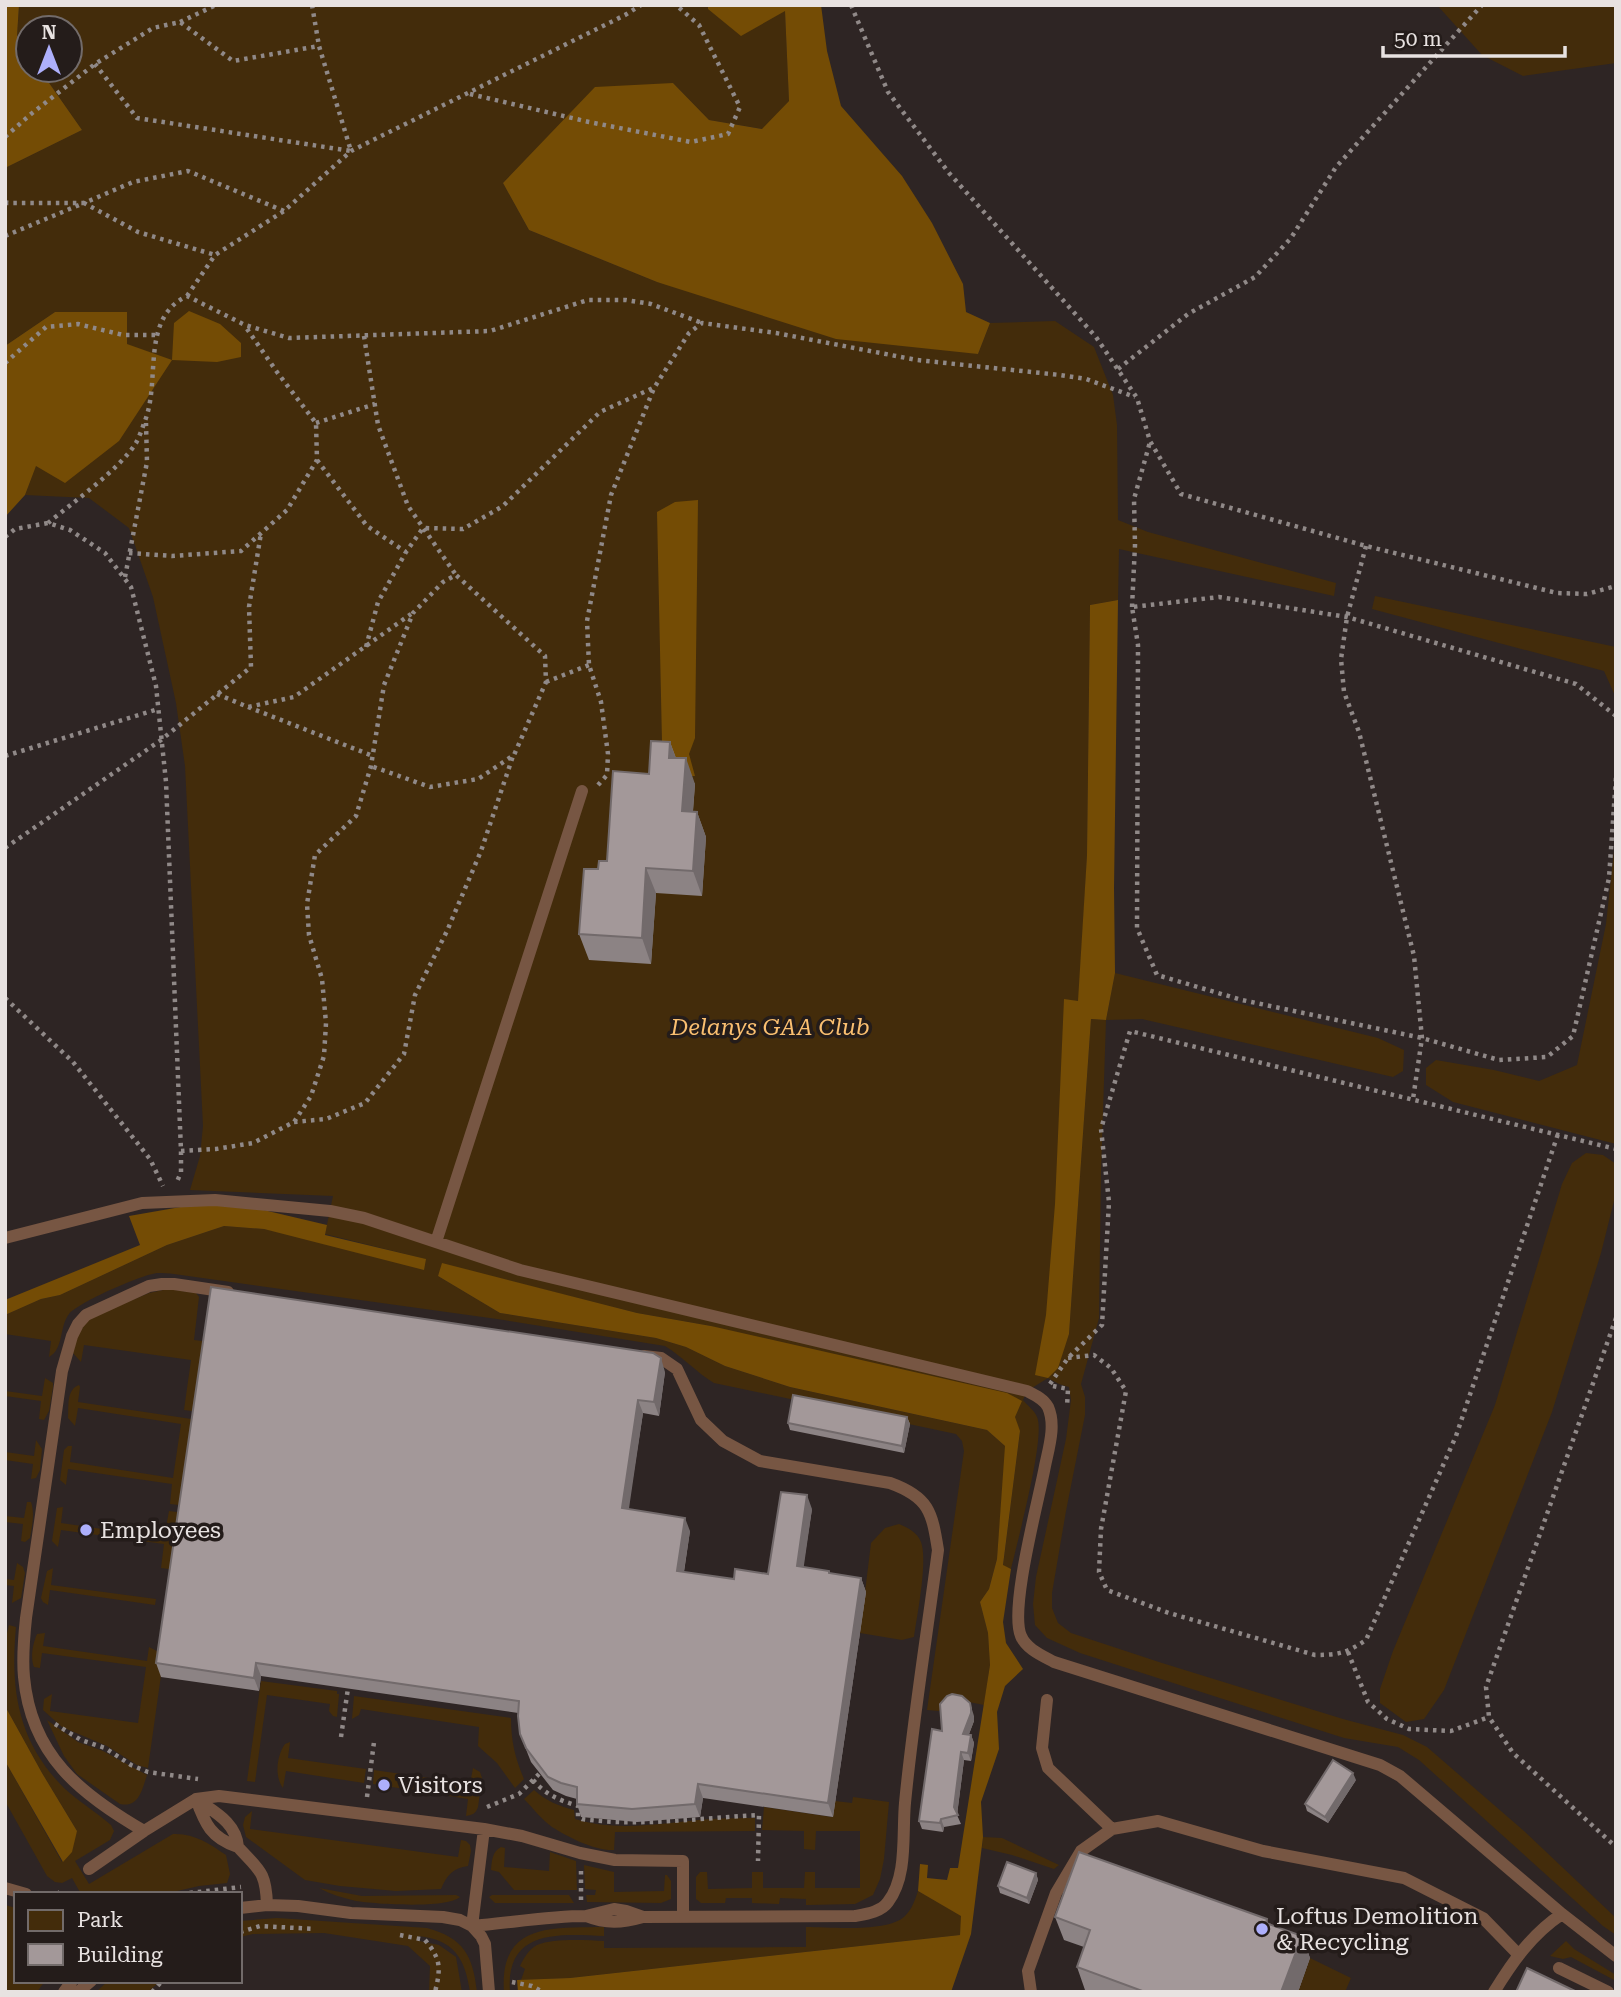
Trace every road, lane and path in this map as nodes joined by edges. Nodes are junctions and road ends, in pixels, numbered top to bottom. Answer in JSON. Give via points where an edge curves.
{"nodes":[{"id":1,"x":216,"y":5,"type":"edge"},
{"id":2,"x":312,"y":5,"type":"edge"},
{"id":3,"x":642,"y":5,"type":"edge"},
{"id":4,"x":676,"y":5,"type":"edge"},
{"id":5,"x":851,"y":5,"type":"edge"},
{"id":6,"x":1482,"y":5,"type":"edge"},
{"id":7,"x":180,"y":22,"type":"junction"},
{"id":8,"x":320,"y":46,"type":"junction"},
{"id":9,"x":95,"y":64,"type":"junction"},
{"id":10,"x":468,"y":93,"type":"junction"},
{"id":11,"x":5,"y":137,"type":"edge"},
{"id":12,"x":351,"y":151,"type":"junction"},
{"id":13,"x":5,"y":202,"type":"edge"},
{"id":14,"x":84,"y":203,"type":"junction"},
{"id":15,"x":284,"y":212,"type":"junction"},
{"id":16,"x":5,"y":236,"type":"edge"},
{"id":17,"x":215,"y":255,"type":"junction"},
{"id":18,"x":187,"y":296,"type":"junction"},
{"id":19,"x":702,"y":323,"type":"junction"},
{"id":20,"x":245,"y":325,"type":"junction"},
{"id":21,"x":156,"y":335,"type":"junction"},
{"id":22,"x":364,"y":336,"type":"junction"},
{"id":23,"x":5,"y":363,"type":"edge"},
{"id":24,"x":1118,"y":369,"type":"junction"},
{"id":25,"x":653,"y":388,"type":"junction"},
{"id":26,"x":1137,"y":398,"type":"junction"},
{"id":27,"x":375,"y":404,"type":"junction"},
{"id":28,"x":146,"y":419,"type":"junction"},
{"id":29,"x":316,"y":422,"type":"junction"},
{"id":30,"x":1150,"y":441,"type":"junction"},
{"id":31,"x":317,"y":460,"type":"junction"},
{"id":32,"x":48,"y":523,"type":"junction"},
{"id":33,"x":424,"y":528,"type":"junction"},
{"id":34,"x":261,"y":533,"type":"junction"},
{"id":35,"x":5,"y":537,"type":"edge"},
{"id":36,"x":1366,"y":546,"type":"junction"},
{"id":37,"x":406,"y":552,"type":"junction"},
{"id":38,"x":129,"y":553,"type":"junction"},
{"id":39,"x":456,"y":575,"type":"junction"},
{"id":40,"x":124,"y":578,"type":"junction"},
{"id":41,"x":1616,"y":586,"type":"edge"},
{"id":42,"x":1132,"y":607,"type":"junction"},
{"id":43,"x":413,"y":612,"type":"junction"},
{"id":44,"x":1347,"y":617,"type":"junction"},
{"id":45,"x":366,"y":647,"type":"junction"},
{"id":46,"x":589,"y":665,"type":"junction"},
{"id":47,"x":547,"y":682,"type":"junction"},
{"id":48,"x":217,"y":695,"type":"junction"},
{"id":49,"x":248,"y":707,"type":"junction"},
{"id":50,"x":158,"y":709,"type":"junction"},
{"id":51,"x":1616,"y":716,"type":"edge"},
{"id":52,"x":161,"y":740,"type":"junction"},
{"id":53,"x":514,"y":755,"type":"junction"},
{"id":54,"x":5,"y":756,"type":"edge"},
{"id":55,"x":373,"y":756,"type":"junction"},
{"id":56,"x":371,"y":765,"type":"junction"},
{"id":57,"x":1616,"y":777,"type":"edge"},
{"id":58,"x":598,"y":786,"type":"dead end"},
{"id":59,"x":582,"y":791,"type":"dead end"},
{"id":60,"x":5,"y":848,"type":"edge"},
{"id":61,"x":5,"y":998,"type":"edge"},
{"id":62,"x":1422,"y":1038,"type":"junction"},
{"id":63,"x":1413,"y":1099,"type":"junction"},
{"id":64,"x":294,"y":1122,"type":"junction"},
{"id":65,"x":1558,"y":1134,"type":"junction"},
{"id":66,"x":1616,"y":1149,"type":"edge"},
{"id":67,"x":181,"y":1151,"type":"junction"},
{"id":68,"x":170,"y":1201,"type":"junction"},
{"id":69,"x":5,"y":1238,"type":"edge"},
{"id":70,"x":436,"y":1242,"type":"junction"},
{"id":71,"x":242,"y":1294,"type":"edge"},
{"id":72,"x":1616,"y":1318,"type":"edge"},
{"id":73,"x":634,"y":1354,"type":"edge"},
{"id":74,"x":1068,"y":1358,"type":"junction"},
{"id":75,"x":1060,"y":1369,"type":"dead end"},
{"id":76,"x":1049,"y":1384,"type":"dead end"},
{"id":77,"x":1066,"y":1413,"type":"dead end"},
{"id":78,"x":1348,"y":1652,"type":"junction"},
{"id":79,"x":348,"y":1688,"type":"edge"},
{"id":80,"x":1047,"y":1700,"type":"dead end"},
{"id":81,"x":31,"y":1711,"type":"junction"},
{"id":82,"x":1489,"y":1717,"type":"junction"},
{"id":83,"x":341,"y":1737,"type":"dead end"},
{"id":84,"x":374,"y":1742,"type":"dead end"},
{"id":85,"x":539,"y":1774,"type":"edge"},
{"id":86,"x":533,"y":1780,"type":"junction"},
{"id":87,"x":208,"y":1781,"type":"dead end"},
{"id":88,"x":196,"y":1799,"type":"junction"},
{"id":89,"x":487,"y":1807,"type":"dead end"},
{"id":90,"x":364,"y":1814,"type":"junction"},
{"id":91,"x":484,"y":1829,"type":"junction"},
{"id":92,"x":1112,"y":1829,"type":"junction"},
{"id":93,"x":144,"y":1831,"type":"junction"},
{"id":94,"x":1616,"y":1847,"type":"edge"},
{"id":95,"x":580,"y":1853,"type":"junction"},
{"id":96,"x":758,"y":1861,"type":"dead end"},
{"id":97,"x":89,"y":1869,"type":"dead end"},
{"id":98,"x":266,"y":1886,"type":"junction"},
{"id":99,"x":195,"y":1892,"type":"edge"},
{"id":100,"x":267,"y":1905,"type":"junction"},
{"id":101,"x":242,"y":1908,"type":"edge"},
{"id":102,"x":1562,"y":1914,"type":"junction"},
{"id":103,"x":583,"y":1916,"type":"junction"},
{"id":104,"x":683,"y":1917,"type":"junction"},
{"id":105,"x":472,"y":1926,"type":"junction"},
{"id":106,"x":318,"y":1929,"type":"dead end"},
{"id":107,"x":242,"y":1931,"type":"edge"},
{"id":108,"x":391,"y":1935,"type":"dead end"},
{"id":109,"x":1518,"y":1954,"type":"junction"},
{"id":110,"x":1616,"y":1956,"type":"edge"},
{"id":111,"x":1559,"y":1968,"type":"dead end"},
{"id":112,"x":512,"y":1982,"type":"dead end"},
{"id":113,"x":435,"y":1992,"type":"edge"},
{"id":114,"x":489,"y":1992,"type":"edge"},
{"id":115,"x":543,"y":1992,"type":"edge"},
{"id":116,"x":1031,"y":1992,"type":"edge"},
{"id":117,"x":1494,"y":1992,"type":"edge"},
{"id":118,"x":1608,"y":1992,"type":"edge"}],
"edges":[{"from":1,"to":7,"type":"path"},
{"from":2,"to":8,"type":"path"},
{"from":3,"to":10,"type":"path"},
{"from":4,"to":10,"type":"path","via":[[699,26],[740,107],[728,134],[691,142]]},
{"from":5,"to":24,"type":"path","via":[[888,92],[949,173],[1096,337]]},
{"from":6,"to":24,"type":"path","via":[[1336,167],[1291,238],[1255,277],[1188,314]]},
{"from":7,"to":8,"type":"path","via":[[233,61]]},
{"from":7,"to":9,"type":"path","via":[[153,28]]},
{"from":8,"to":12,"type":"path"},
{"from":9,"to":11,"type":"path"},
{"from":9,"to":12,"type":"path","via":[[137,118]]},
{"from":10,"to":12,"type":"path"},
{"from":12,"to":15,"type":"path"},
{"from":13,"to":14,"type":"path"},
{"from":14,"to":15,"type":"path","via":[[133,182],[188,171]]},
{"from":14,"to":16,"type":"path"},
{"from":14,"to":17,"type":"path","via":[[138,232]]},
{"from":15,"to":17,"type":"path"},
{"from":17,"to":18,"type":"path"},
{"from":18,"to":20,"type":"path"},
{"from":18,"to":21,"type":"path","via":[[176,301],[161,319]]},
{"from":19,"to":22,"type":"path","via":[[651,304],[588,300],[490,331]]},
{"from":19,"to":25,"type":"path","via":[[689,333]]},
{"from":19,"to":26,"type":"path","via":[[776,332],[917,360],[1060,374]]},
{"from":20,"to":22,"type":"path","via":[[289,338]]},
{"from":20,"to":29,"type":"path"},
{"from":21,"to":23,"type":"path","via":[[123,335],[78,324],[46,327]]},
{"from":21,"to":28,"type":"path"},
{"from":22,"to":27,"type":"path"},
{"from":24,"to":26,"type":"path"},
{"from":25,"to":33,"type":"path","via":[[600,412],[503,506],[463,529]]},
{"from":25,"to":46,"type":"path","via":[[611,495],[587,621]]},
{"from":26,"to":30,"type":"path"},
{"from":27,"to":29,"type":"path"},
{"from":27,"to":33,"type":"path","via":[[378,425],[408,506]]},
{"from":28,"to":32,"type":"path","via":[[135,445],[112,470]]},
{"from":28,"to":38,"type":"path","via":[[147,462]]},
{"from":29,"to":31,"type":"path"},
{"from":30,"to":36,"type":"path","via":[[1181,494]]},
{"from":30,"to":42,"type":"path","via":[[1134,499]]},
{"from":31,"to":34,"type":"path","via":[[287,510]]},
{"from":31,"to":37,"type":"path","via":[[367,526]]},
{"from":32,"to":35,"type":"path","via":[[15,529]]},
{"from":32,"to":40,"type":"path","via":[[70,530],[105,553]]},
{"from":33,"to":37,"type":"path"},
{"from":33,"to":39,"type":"path"},
{"from":34,"to":38,"type":"path","via":[[241,551],[172,556]]},
{"from":34,"to":48,"type":"path","via":[[249,607],[251,667]]},
{"from":36,"to":41,"type":"path","via":[[1557,593],[1587,594]]},
{"from":36,"to":44,"type":"path"},
{"from":37,"to":45,"type":"path","via":[[378,603]]},
{"from":38,"to":40,"type":"path"},
{"from":39,"to":43,"type":"path"},
{"from":39,"to":47,"type":"path","via":[[545,656]]},
{"from":40,"to":50,"type":"path","via":[[131,587]]},
{"from":42,"to":44,"type":"path","via":[[1219,597]]},
{"from":42,"to":62,"type":"path","via":[[1138,645],[1137,928],[1157,975],[1242,1000]]},
{"from":43,"to":45,"type":"path"},
{"from":43,"to":55,"type":"path","via":[[384,685]]},
{"from":44,"to":51,"type":"path","via":[[1576,684]]},
{"from":44,"to":62,"type":"path","via":[[1341,659],[1344,692],[1359,732],[1414,956]]},
{"from":45,"to":49,"type":"path","via":[[294,697]]},
{"from":46,"to":47,"type":"path"},
{"from":46,"to":58,"type":"path","via":[[601,702],[608,754],[607,775]]},
{"from":47,"to":53,"type":"path"},
{"from":48,"to":49,"type":"path"},
{"from":48,"to":52,"type":"path"},
{"from":49,"to":55,"type":"path"},
{"from":50,"to":52,"type":"path"},
{"from":50,"to":54,"type":"path"},
{"from":52,"to":60,"type":"path"},
{"from":52,"to":67,"type":"path"},
{"from":53,"to":56,"type":"path","via":[[478,779],[430,787]]},
{"from":53,"to":64,"type":"path","via":[[481,851],[415,995],[404,1054],[365,1103],[326,1119]]},
{"from":55,"to":56,"type":"path"},
{"from":56,"to":64,"type":"path","via":[[356,816],[316,856],[307,904],[309,935],[322,979],[324,1056],[312,1096]]},
{"from":57,"to":62,"type":"path","via":[[1609,878],[1573,1036],[1547,1057],[1499,1060]]},
{"from":59,"to":70,"type":"lane"},
{"from":61,"to":68,"type":"path","via":[[73,1062],[150,1158]]},
{"from":62,"to":63,"type":"path"},
{"from":63,"to":65,"type":"path"},
{"from":63,"to":74,"type":"path","via":[[1130,1031],[1101,1129],[1109,1202],[1102,1325]]},
{"from":64,"to":67,"type":"path","via":[[253,1143]]},
{"from":65,"to":66,"type":"path"},
{"from":65,"to":78,"type":"path","via":[[1455,1436],[1366,1640]]},
{"from":67,"to":68,"type":"path","via":[[181,1172]]},
{"from":68,"to":69,"type":"lane","via":[[142,1203]]},
{"from":68,"to":70,"type":"lane","via":[[215,1200],[330,1211]]},
{"from":70,"to":102,"type":"lane","via":[[520,1270],[1037,1396],[1047,1404],[1052,1419],[1050,1443],[1018,1621],[1021,1637],[1034,1651],[1054,1662],[1380,1765],[1400,1776]]},
{"from":71,"to":81,"type":"lane","via":[[174,1284],[149,1286],[86,1315],[78,1324],[62,1371],[26,1618],[24,1679]]},
{"from":72,"to":82,"type":"path","via":[[1486,1687]]},
{"from":73,"to":104,"type":"lane","via":[[661,1358],[677,1369],[701,1420],[723,1441],[760,1461],[911,1490],[933,1521],[938,1549],[905,1805],[903,1860],[887,1904],[855,1916]]},
{"from":74,"to":75,"type":"path"},
{"from":74,"to":78,"type":"path","via":[[1094,1355],[1111,1368],[1126,1391],[1101,1529],[1098,1572],[1107,1590],[1315,1655]]},
{"from":76,"to":77,"type":"path","via":[[1068,1389]]},
{"from":78,"to":82,"type":"path","via":[[1368,1702],[1387,1719],[1409,1729],[1451,1731]]},
{"from":79,"to":83,"type":"path"},
{"from":80,"to":92,"type":"lane","via":[[1042,1748],[1048,1768]]},
{"from":81,"to":87,"type":"path","via":[[40,1711],[82,1740],[148,1772]]},
{"from":81,"to":93,"type":"lane","via":[[62,1772],[117,1816]]},
{"from":82,"to":94,"type":"path","via":[[1513,1753]]},
{"from":84,"to":90,"type":"path"},
{"from":85,"to":86,"type":"path"},
{"from":86,"to":89,"type":"path","via":[[519,1794]]},
{"from":86,"to":96,"type":"path","via":[[555,1798],[578,1806],[582,1819],[635,1823],[759,1815]]},
{"from":88,"to":90,"type":"lane","via":[[248,1798]]},
{"from":88,"to":93,"type":"lane"},
{"from":88,"to":98,"type":"lane","via":[[204,1822],[238,1847]]},
{"from":90,"to":91,"type":"lane"},
{"from":91,"to":95,"type":"lane"},
{"from":91,"to":105,"type":"lane"},
{"from":92,"to":109,"type":"lane","via":[[1158,1821],[1263,1851],[1404,1878],[1483,1918]]},
{"from":92,"to":116,"type":"lane","via":[[1081,1851],[1056,1892],[1028,1971]]},
{"from":93,"to":97,"type":"lane"},
{"from":95,"to":103,"type":"path"},
{"from":95,"to":104,"type":"lane","via":[[615,1860],[683,1861]]},
{"from":98,"to":99,"type":"path"},
{"from":98,"to":100,"type":"lane"},
{"from":100,"to":101,"type":"lane"},
{"from":100,"to":105,"type":"lane","via":[[443,1917]]},
{"from":102,"to":109,"type":"lane"},
{"from":102,"to":110,"type":"lane"},
{"from":103,"to":104,"type":"lane","via":[[614,1922]]},
{"from":103,"to":105,"type":"lane"},
{"from":105,"to":114,"type":"lane","via":[[485,1944]]},
{"from":106,"to":107,"type":"path","via":[[260,1926]]},
{"from":108,"to":113,"type":"path","via":[[425,1940],[436,1953],[440,1972]]},
{"from":109,"to":117,"type":"lane"},
{"from":111,"to":118,"type":"lane"},
{"from":112,"to":115,"type":"path"}]}
